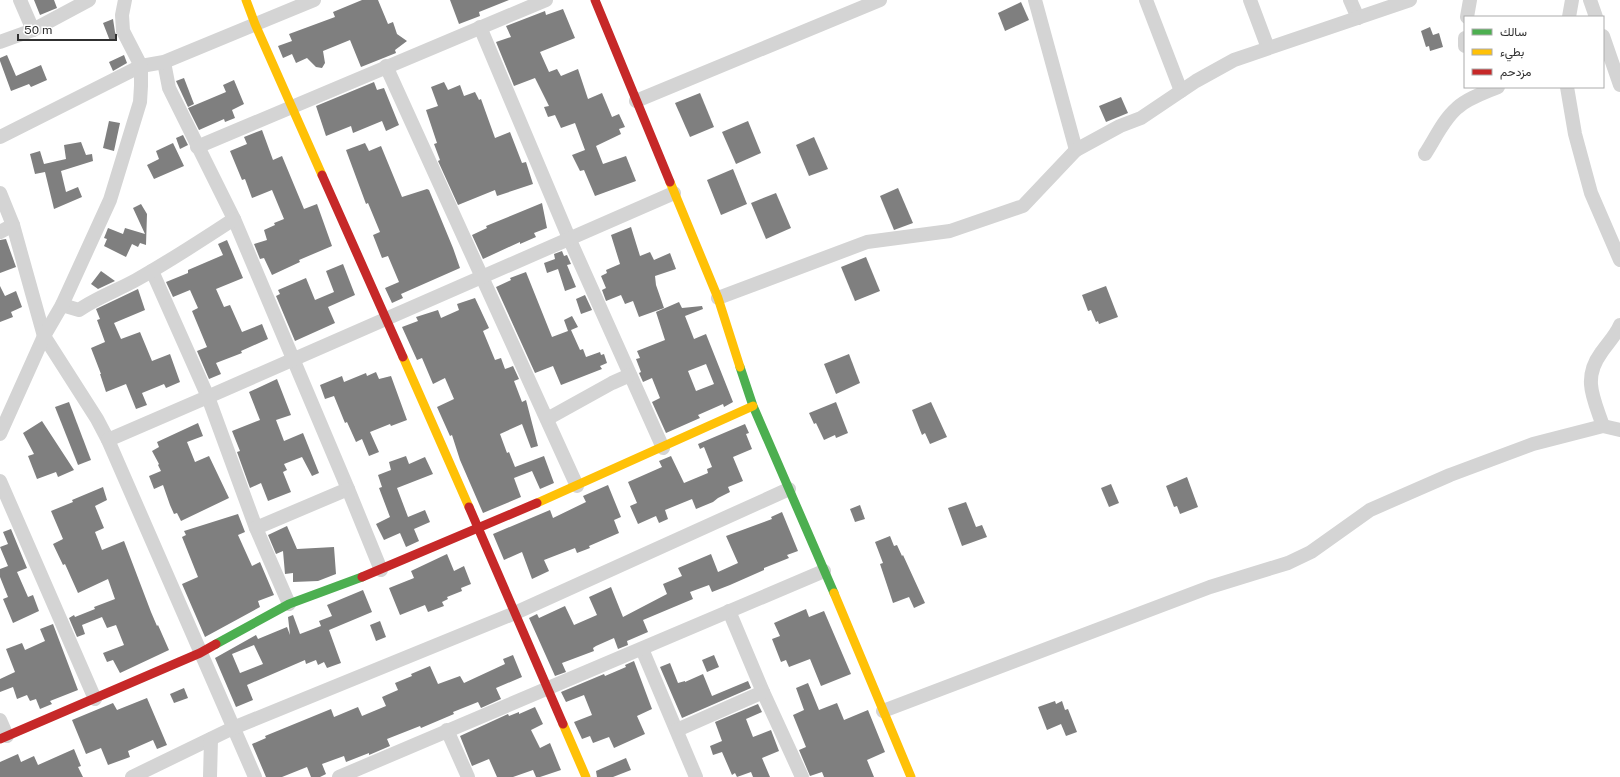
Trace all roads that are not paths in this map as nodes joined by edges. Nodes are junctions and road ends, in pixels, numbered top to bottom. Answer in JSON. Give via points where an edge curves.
{"nodes":[{"id":1,"x":20,"y":0,"type":"edge"},
{"id":2,"x":89,"y":0,"type":"edge"},
{"id":3,"x":125,"y":0,"type":"edge"},
{"id":4,"x":246,"y":0,"type":"edge"},
{"id":5,"x":314,"y":0,"type":"edge"},
{"id":6,"x":546,"y":0,"type":"edge"},
{"id":7,"x":595,"y":0,"type":"edge"},
{"id":8,"x":880,"y":0,"type":"edge"},
{"id":9,"x":1035,"y":0,"type":"edge"},
{"id":10,"x":1146,"y":0,"type":"edge"},
{"id":11,"x":1250,"y":0,"type":"edge"},
{"id":12,"x":1350,"y":0,"type":"edge"},
{"id":13,"x":1410,"y":0,"type":"edge"},
{"id":14,"x":1470,"y":0,"type":"edge"},
{"id":15,"x":1572,"y":0,"type":"edge"},
{"id":16,"x":1590,"y":0,"type":"edge"},
{"id":17,"x":1467,"y":16,"type":"edge"},
{"id":18,"x":1569,"y":16,"type":"edge"},
{"id":19,"x":1596,"y":16,"type":"edge"},
{"id":20,"x":1358,"y":18,"type":"junction"},
{"id":21,"x":255,"y":24,"type":"junction"},
{"id":22,"x":480,"y":27,"type":"junction"},
{"id":23,"x":33,"y":30,"type":"junction"},
{"id":24,"x":1604,"y":39,"type":"edge"},
{"id":25,"x":0,"y":42,"type":"edge"},
{"id":26,"x":1268,"y":48,"type":"junction"},
{"id":27,"x":164,"y":62,"type":"junction"},
{"id":28,"x":141,"y":66,"type":"junction"},
{"id":29,"x":386,"y":66,"type":"junction"},
{"id":30,"x":1620,"y":85,"type":"edge"},
{"id":31,"x":1493,"y":88,"type":"edge"},
{"id":32,"x":1566,"y":88,"type":"edge"},
{"id":33,"x":1181,"y":91,"type":"junction"},
{"id":34,"x":1469,"y":93,"type":"edge"},
{"id":35,"x":636,"y":101,"type":"junction"},
{"id":36,"x":292,"y":107,"type":"junction"},
{"id":37,"x":0,"y":137,"type":"edge"},
{"id":38,"x":197,"y":147,"type":"junction"},
{"id":39,"x":1076,"y":150,"type":"junction"},
{"id":40,"x":1425,"y":154,"type":"dead end"},
{"id":41,"x":0,"y":193,"type":"edge"},
{"id":42,"x":674,"y":193,"type":"junction"},
{"id":43,"x":234,"y":219,"type":"junction"},
{"id":44,"x":13,"y":226,"type":"junction"},
{"id":45,"x":0,"y":232,"type":"edge"},
{"id":46,"x":569,"y":238,"type":"junction"},
{"id":47,"x":1620,"y":260,"type":"edge"},
{"id":48,"x":152,"y":271,"type":"junction"},
{"id":49,"x":482,"y":276,"type":"junction"},
{"id":50,"x":718,"y":298,"type":"junction"},
{"id":51,"x":62,"y":305,"type":"junction"},
{"id":52,"x":386,"y":318,"type":"junction"},
{"id":53,"x":1620,"y":325,"type":"edge"},
{"id":54,"x":44,"y":336,"type":"junction"},
{"id":55,"x":294,"y":360,"type":"junction"},
{"id":56,"x":630,"y":375,"type":"junction"},
{"id":57,"x":208,"y":397,"type":"junction"},
{"id":58,"x":753,"y":406,"type":"junction"},
{"id":59,"x":4,"y":410,"type":"edge"},
{"id":60,"x":547,"y":419,"type":"junction"},
{"id":61,"x":1603,"y":426,"type":"junction"},
{"id":62,"x":1620,"y":430,"type":"edge"},
{"id":63,"x":0,"y":434,"type":"edge"},
{"id":64,"x":108,"y":440,"type":"junction"},
{"id":65,"x":663,"y":448,"type":"junction"},
{"id":66,"x":0,"y":481,"type":"edge"},
{"id":67,"x":577,"y":486,"type":"junction"},
{"id":68,"x":348,"y":489,"type":"junction"},
{"id":69,"x":789,"y":489,"type":"junction"},
{"id":70,"x":256,"y":528,"type":"junction"},
{"id":71,"x":477,"y":528,"type":"junction"},
{"id":72,"x":381,"y":570,"type":"junction"},
{"id":73,"x":824,"y":571,"type":"junction"},
{"id":74,"x":289,"y":604,"type":"junction"},
{"id":75,"x":729,"y":611,"type":"junction"},
{"id":76,"x":515,"y":613,"type":"junction"},
{"id":77,"x":642,"y":649,"type":"junction"},
{"id":78,"x":200,"y":653,"type":"junction"},
{"id":79,"x":546,"y":688,"type":"junction"},
{"id":80,"x":763,"y":692,"type":"junction"},
{"id":81,"x":95,"y":699,"type":"junction"},
{"id":82,"x":883,"y":711,"type":"junction"},
{"id":83,"x":0,"y":720,"type":"edge"},
{"id":84,"x":233,"y":728,"type":"junction"},
{"id":85,"x":447,"y":730,"type":"junction"},
{"id":86,"x":677,"y":730,"type":"junction"},
{"id":87,"x":4,"y":738,"type":"edge"},
{"id":88,"x":211,"y":739,"type":"junction"},
{"id":89,"x":367,"y":771,"type":"edge"},
{"id":90,"x":132,"y":777,"type":"edge"},
{"id":91,"x":210,"y":777,"type":"edge"},
{"id":92,"x":255,"y":777,"type":"edge"},
{"id":93,"x":338,"y":777,"type":"edge"},
{"id":94,"x":468,"y":777,"type":"edge"},
{"id":95,"x":586,"y":777,"type":"edge"},
{"id":96,"x":696,"y":777,"type":"edge"},
{"id":97,"x":802,"y":777,"type":"edge"},
{"id":98,"x":911,"y":777,"type":"edge"}],
"edges":[{"from":1,"to":23,"type":"street"},
{"from":2,"to":23,"type":"street"},
{"from":3,"to":28,"type":"street","via":[[122,15],[123,31]]},
{"from":4,"to":21,"type":"street"},
{"from":5,"to":21,"type":"street"},
{"from":6,"to":22,"type":"street"},
{"from":7,"to":35,"type":"street"},
{"from":8,"to":35,"type":"street"},
{"from":9,"to":39,"type":"street"},
{"from":10,"to":33,"type":"street"},
{"from":11,"to":26,"type":"street"},
{"from":12,"to":20,"type":"street"},
{"from":13,"to":20,"type":"street"},
{"from":14,"to":17,"type":"street"},
{"from":15,"to":18,"type":"street"},
{"from":16,"to":19,"type":"street"},
{"from":20,"to":26,"type":"street"},
{"from":21,"to":27,"type":"street"},
{"from":21,"to":36,"type":"street"},
{"from":22,"to":29,"type":"street"},
{"from":22,"to":46,"type":"street"},
{"from":23,"to":25,"type":"street"},
{"from":24,"to":30,"type":"street"},
{"from":26,"to":33,"type":"street","via":[[1234,60]]},
{"from":27,"to":28,"type":"street"},
{"from":27,"to":38,"type":"street","via":[[169,88]]},
{"from":28,"to":37,"type":"street"},
{"from":28,"to":51,"type":"street","via":[[140,102],[110,200]]},
{"from":29,"to":36,"type":"street"},
{"from":29,"to":49,"type":"street"},
{"from":31,"to":34,"type":"street"},
{"from":32,"to":47,"type":"street","via":[[1575,134],[1591,193]]},
{"from":33,"to":39,"type":"street","via":[[1141,118],[1120,126]]},
{"from":34,"to":40,"type":"street","via":[[1450,115]]},
{"from":35,"to":42,"type":"street"},
{"from":36,"to":38,"type":"street"},
{"from":36,"to":52,"type":"street"},
{"from":38,"to":43,"type":"street"},
{"from":39,"to":50,"type":"street","via":[[1023,206],[950,231],[867,242]]},
{"from":41,"to":44,"type":"street"},
{"from":42,"to":46,"type":"street"},
{"from":42,"to":50,"type":"street"},
{"from":43,"to":48,"type":"street"},
{"from":43,"to":55,"type":"street"},
{"from":44,"to":45,"type":"street"},
{"from":44,"to":54,"type":"street"},
{"from":46,"to":49,"type":"street"},
{"from":46,"to":56,"type":"street"},
{"from":48,"to":51,"type":"street","via":[[79,310]]},
{"from":48,"to":57,"type":"street"},
{"from":49,"to":52,"type":"street"},
{"from":49,"to":60,"type":"street"},
{"from":50,"to":58,"type":"street"},
{"from":51,"to":54,"type":"street"},
{"from":52,"to":55,"type":"street"},
{"from":52,"to":71,"type":"street"},
{"from":53,"to":61,"type":"street","via":[[1592,365],[1592,392]]},
{"from":54,"to":59,"type":"street"},
{"from":54,"to":64,"type":"street"},
{"from":55,"to":57,"type":"street"},
{"from":55,"to":68,"type":"street"},
{"from":56,"to":60,"type":"street"},
{"from":56,"to":65,"type":"street"},
{"from":57,"to":64,"type":"street"},
{"from":57,"to":70,"type":"street"},
{"from":58,"to":65,"type":"street"},
{"from":58,"to":69,"type":"street"},
{"from":59,"to":63,"type":"street"},
{"from":60,"to":67,"type":"street"},
{"from":61,"to":62,"type":"street"},
{"from":61,"to":82,"type":"street","via":[[1532,444],[1450,475],[1370,510],[1311,552],[1288,563],[1210,587]]},
{"from":64,"to":78,"type":"street"},
{"from":65,"to":67,"type":"street"},
{"from":66,"to":81,"type":"street"},
{"from":67,"to":71,"type":"street"},
{"from":68,"to":70,"type":"street"},
{"from":68,"to":72,"type":"street"},
{"from":69,"to":73,"type":"street"},
{"from":69,"to":76,"type":"street"},
{"from":70,"to":74,"type":"street"},
{"from":71,"to":72,"type":"street"},
{"from":71,"to":76,"type":"street"},
{"from":72,"to":74,"type":"street"},
{"from":73,"to":75,"type":"street"},
{"from":73,"to":82,"type":"street"},
{"from":74,"to":78,"type":"street"},
{"from":75,"to":77,"type":"street"},
{"from":75,"to":80,"type":"street"},
{"from":76,"to":79,"type":"street"},
{"from":76,"to":84,"type":"street"},
{"from":77,"to":79,"type":"street"},
{"from":77,"to":86,"type":"street"},
{"from":78,"to":81,"type":"street"},
{"from":78,"to":84,"type":"street"},
{"from":79,"to":85,"type":"street"},
{"from":79,"to":95,"type":"street"},
{"from":80,"to":86,"type":"street"},
{"from":80,"to":97,"type":"street"},
{"from":81,"to":87,"type":"street"},
{"from":82,"to":98,"type":"street"},
{"from":83,"to":87,"type":"street"},
{"from":84,"to":88,"type":"street"},
{"from":84,"to":92,"type":"street"},
{"from":85,"to":89,"type":"street"},
{"from":85,"to":94,"type":"street"},
{"from":86,"to":96,"type":"street"},
{"from":88,"to":90,"type":"street"},
{"from":88,"to":91,"type":"street"},
{"from":89,"to":93,"type":"street"}]}
